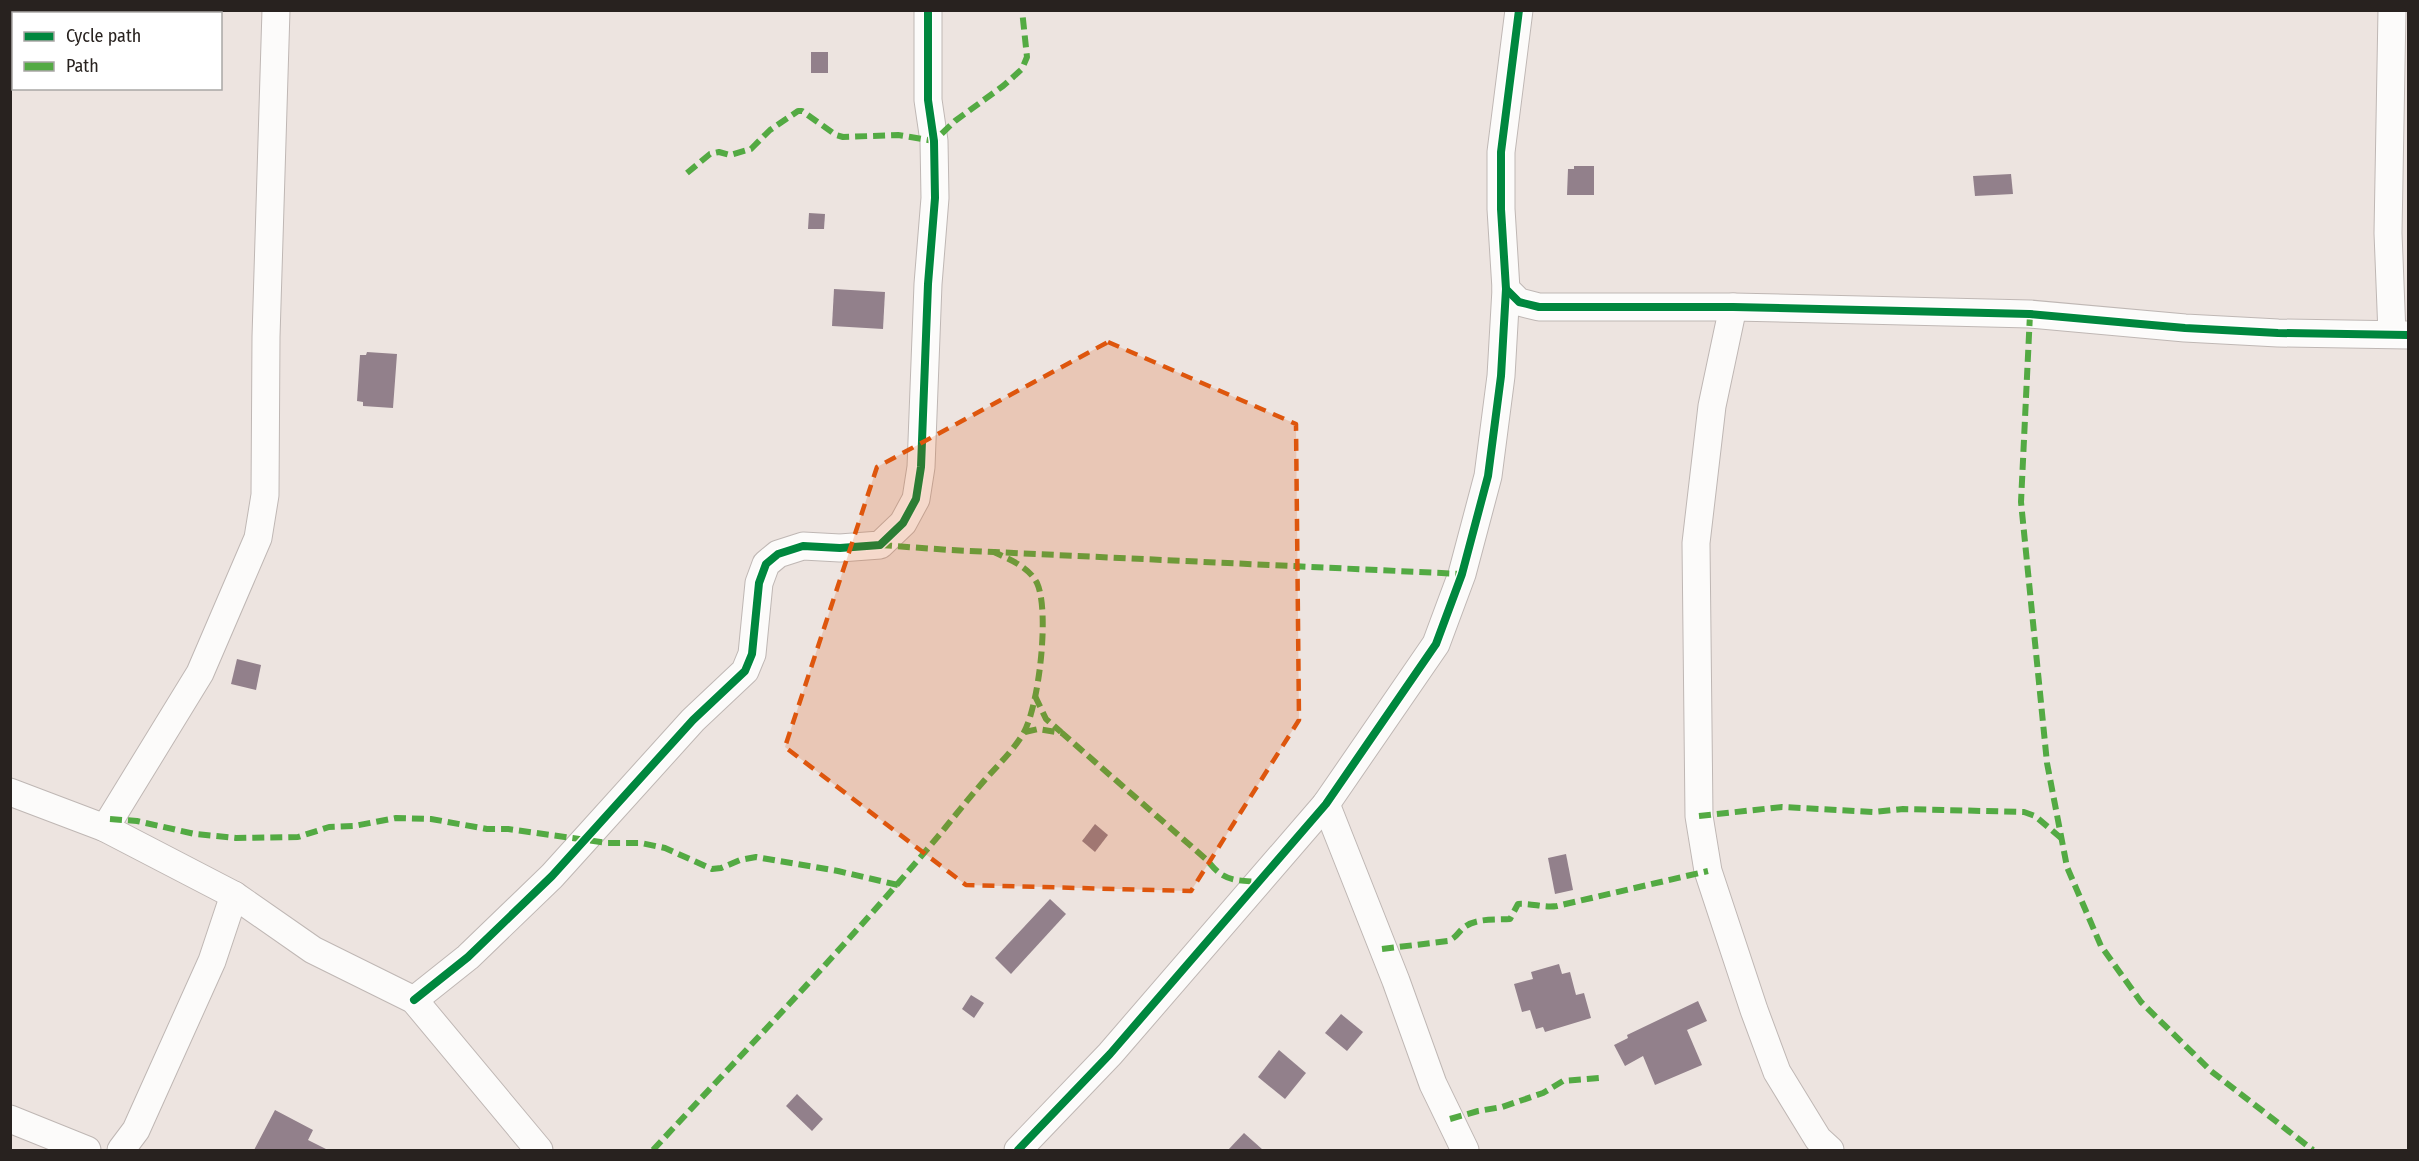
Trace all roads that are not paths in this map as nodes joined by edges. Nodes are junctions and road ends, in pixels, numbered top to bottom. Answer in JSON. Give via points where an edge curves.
{"nodes":[{"id":1,"x":276,"y":10,"type":"edge"},
{"id":2,"x":928,"y":10,"type":"edge"},
{"id":3,"x":1519,"y":10,"type":"edge"},
{"id":4,"x":2392,"y":10,"type":"edge"},
{"id":5,"x":1506,"y":290,"type":"junction"},
{"id":6,"x":1733,"y":307,"type":"junction"},
{"id":7,"x":2400,"y":335,"type":"edge"},
{"id":8,"x":10,"y":792,"type":"edge"},
{"id":9,"x":1326,"y":804,"type":"junction"},
{"id":10,"x":105,"y":828,"type":"junction"},
{"id":11,"x":234,"y":895,"type":"junction"},
{"id":12,"x":414,"y":1000,"type":"junction"},
{"id":13,"x":15,"y":1126,"type":"edge"},
{"id":14,"x":87,"y":1150,"type":"edge"},
{"id":15,"x":121,"y":1150,"type":"edge"},
{"id":16,"x":539,"y":1150,"type":"edge"},
{"id":17,"x":1018,"y":1150,"type":"edge"},
{"id":18,"x":1465,"y":1150,"type":"edge"},
{"id":19,"x":1830,"y":1150,"type":"edge"}],
"edges":[{"from":1,"to":10,"type":"street","via":[[265,495],[258,538],[200,674]]},
{"from":2,"to":12,"type":"street","via":[[928,100],[934,141],[935,198],[916,499],[903,523],[879,545],[803,546],[778,554],[766,564],[759,583],[752,654],[745,671],[693,720],[552,876],[468,957]]},
{"from":3,"to":5,"type":"street","via":[[1501,152]]},
{"from":4,"to":7,"type":"street","via":[[2388,233]]},
{"from":5,"to":6,"type":"street","via":[[1520,302],[1539,307]]},
{"from":5,"to":9,"type":"street","via":[[1501,376],[1488,476],[1462,574],[1436,644]]},
{"from":6,"to":7,"type":"street","via":[[2030,314],[2185,328]]},
{"from":6,"to":19,"type":"street","via":[[1712,406],[1696,543],[1699,816],[1708,871],[1777,1072],[1818,1139]]},
{"from":8,"to":10,"type":"street"},
{"from":9,"to":17,"type":"street","via":[[1110,1054]]},
{"from":9,"to":18,"type":"street","via":[[1433,1084]]},
{"from":10,"to":11,"type":"street"},
{"from":11,"to":12,"type":"street","via":[[313,950]]},
{"from":11,"to":15,"type":"street","via":[[212,961],[136,1130]]},
{"from":12,"to":16,"type":"street"},
{"from":13,"to":14,"type":"street"}]}
